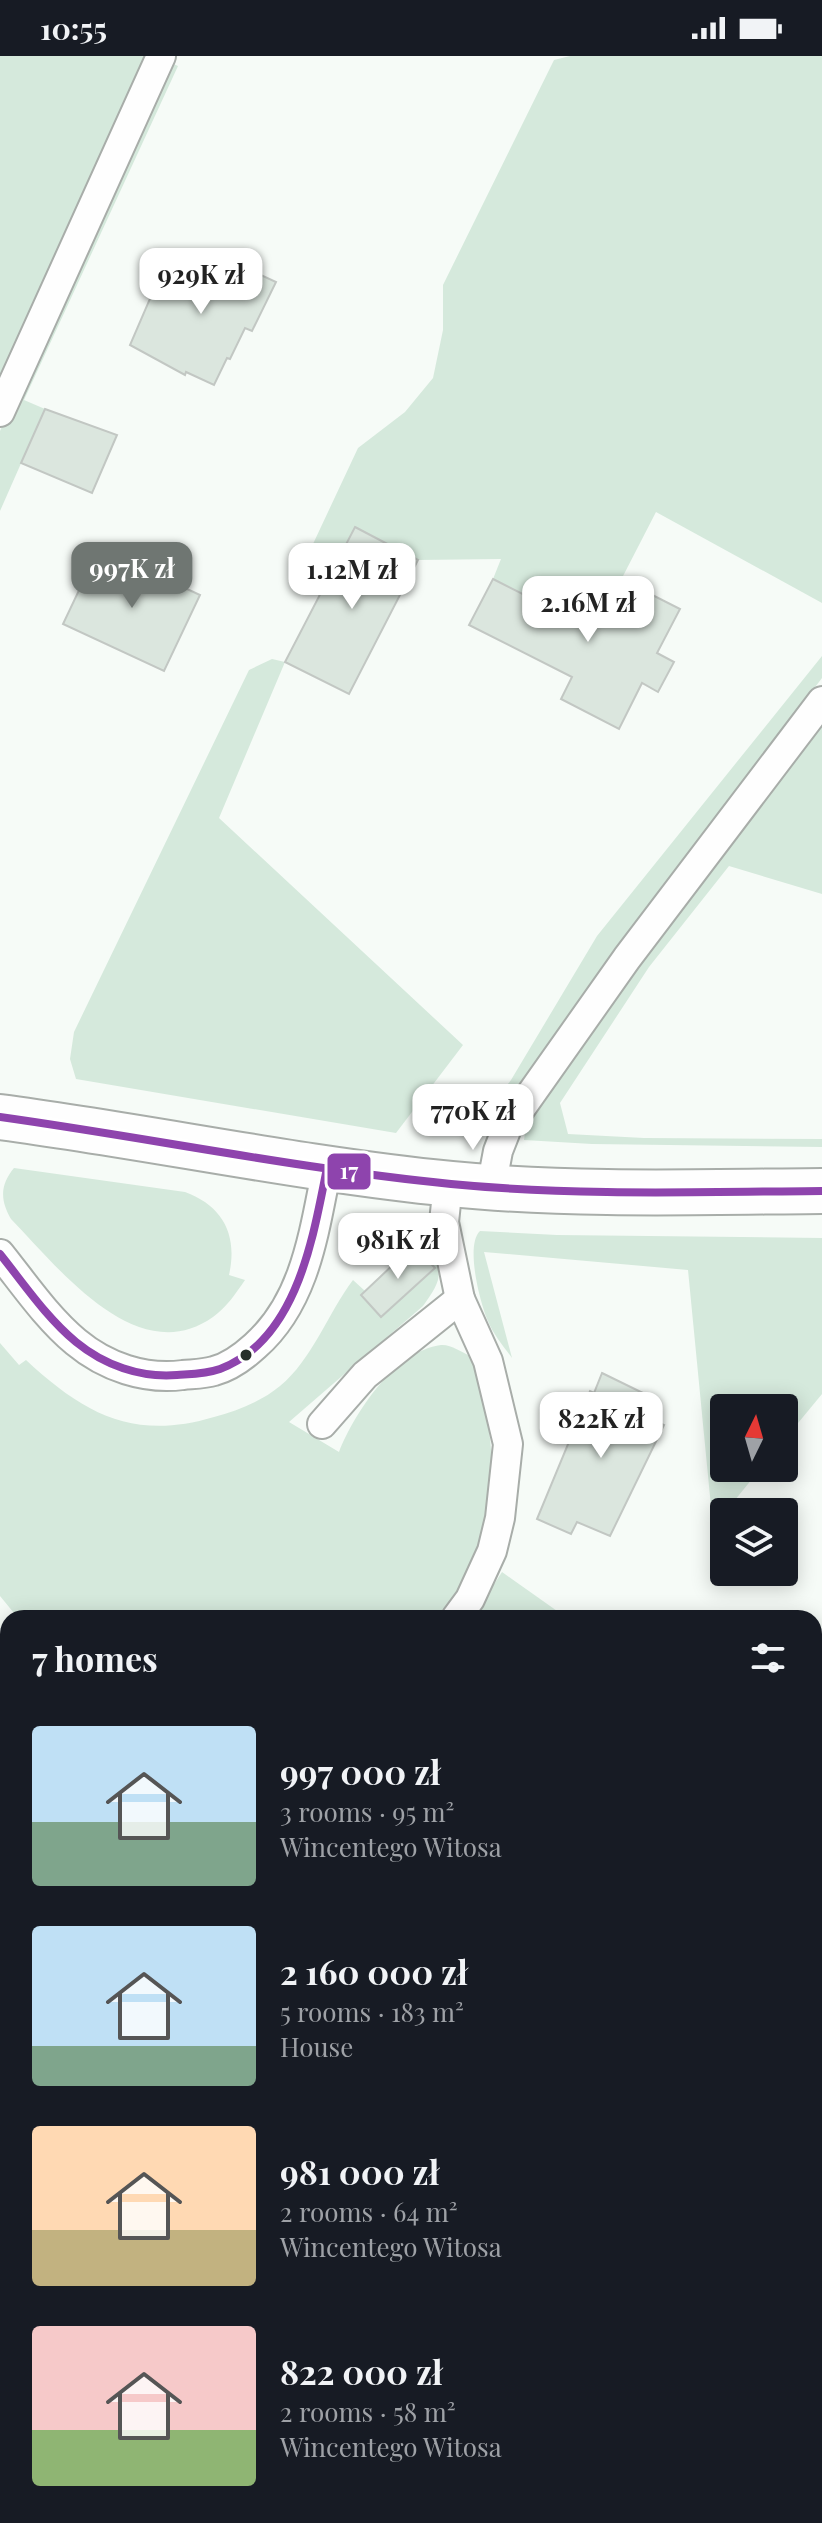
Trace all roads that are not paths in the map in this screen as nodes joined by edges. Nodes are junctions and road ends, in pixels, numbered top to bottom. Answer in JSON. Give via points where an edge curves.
{"nodes":[{"id":1,"x":161,"y":56,"type":"edge"},
{"id":2,"x":0,"y":412,"type":"edge"},
{"id":3,"x":822,"y":701,"type":"edge"},
{"id":4,"x":0,"y":1117,"type":"edge"},
{"id":5,"x":327,"y":1168,"type":"junction"},
{"id":6,"x":448,"y":1184,"type":"junction"},
{"id":7,"x":491,"y":1188,"type":"junction"},
{"id":8,"x":822,"y":1191,"type":"edge"},
{"id":9,"x":0,"y":1254,"type":"edge"},
{"id":10,"x":460,"y":1299,"type":"junction"},
{"id":11,"x":322,"y":1424,"type":"dead end"},
{"id":12,"x":462,"y":1610,"type":"edge"}],
"edges":[{"from":1,"to":2,"type":"lane"},
{"from":3,"to":7,"type":"lane","via":[[627,958],[507,1128]]},
{"from":4,"to":5,"type":"street"},
{"from":5,"to":6,"type":"street"},
{"from":5,"to":9,"type":"lane","via":[[305,1267],[290,1302],[268,1334],[244,1356],[214,1371],[142,1375],[105,1361],[59,1326]]},
{"from":6,"to":7,"type":"street"},
{"from":6,"to":10,"type":"lane","via":[[444,1222]]},
{"from":7,"to":8,"type":"street"},
{"from":10,"to":11,"type":"lane","via":[[365,1375]]},
{"from":10,"to":12,"type":"lane","via":[[488,1361],[508,1444],[492,1551]]}]}
